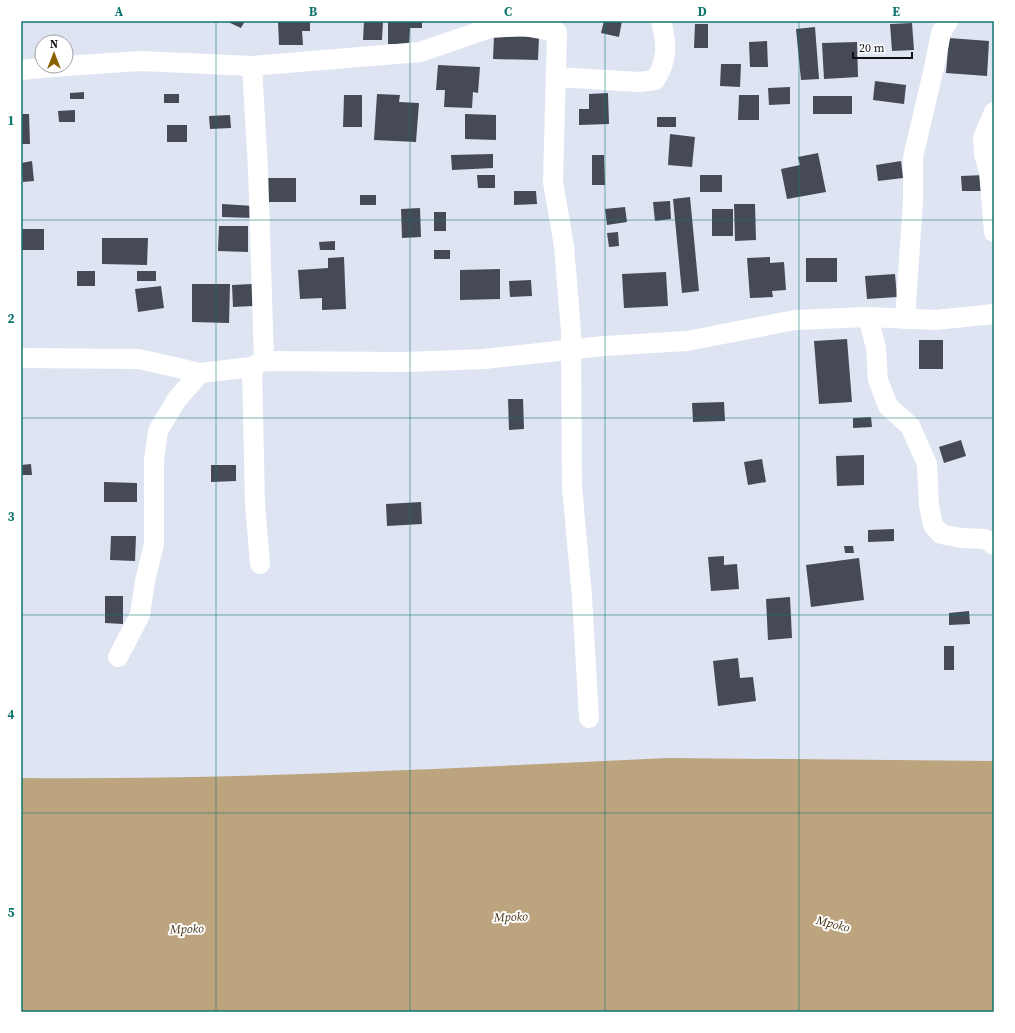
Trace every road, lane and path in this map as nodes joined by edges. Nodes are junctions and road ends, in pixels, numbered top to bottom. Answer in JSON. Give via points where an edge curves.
{"nodes":[{"id":1,"x":661,"y":21,"type":"edge"},
{"id":2,"x":948,"y":21,"type":"edge"},
{"id":3,"x":525,"y":23,"type":"edge"},
{"id":4,"x":74,"y":65,"type":"edge"},
{"id":5,"x":252,"y":66,"type":"junction"},
{"id":6,"x":34,"y":69,"type":"edge"},
{"id":7,"x":21,"y":70,"type":"edge"},
{"id":8,"x":556,"y":77,"type":"junction"},
{"id":9,"x":994,"y":112,"type":"edge"},
{"id":10,"x":994,"y":232,"type":"edge"},
{"id":11,"x":994,"y":314,"type":"edge"},
{"id":12,"x":868,"y":317,"type":"junction"},
{"id":13,"x":905,"y":319,"type":"junction"},
{"id":14,"x":571,"y":350,"type":"junction"},
{"id":15,"x":21,"y":358,"type":"edge"},
{"id":16,"x":258,"y":364,"type":"junction"},
{"id":17,"x":200,"y":373,"type":"junction"},
{"id":18,"x":994,"y":545,"type":"edge"},
{"id":19,"x":260,"y":564,"type":"dead end"},
{"id":20,"x":118,"y":657,"type":"dead end"},
{"id":21,"x":589,"y":718,"type":"dead end"}],
"edges":[{"from":1,"to":8,"type":"street","via":[[667,42],[662,69],[654,80],[639,82]]},
{"from":2,"to":13,"type":"street","via":[[941,33],[913,157],[913,201]]},
{"from":3,"to":5,"type":"street","via":[[490,28],[420,52]]},
{"from":3,"to":8,"type":"street","via":[[557,32]]},
{"from":4,"to":5,"type":"street","via":[[140,61]]},
{"from":5,"to":16,"type":"street","via":[[258,169]]},
{"from":6,"to":7,"type":"street"},
{"from":8,"to":14,"type":"street","via":[[554,182],[564,246]]},
{"from":9,"to":10,"type":"street","via":[[983,138],[989,172]]},
{"from":11,"to":13,"type":"street","via":[[935,320]]},
{"from":12,"to":13,"type":"street"},
{"from":12,"to":14,"type":"street","via":[[795,320],[687,341]]},
{"from":12,"to":18,"type":"street","via":[[876,348],[878,380],[888,406],[910,426],[926,464],[933,525],[941,534],[985,539]]},
{"from":14,"to":16,"type":"street","via":[[484,359],[420,362]]},
{"from":14,"to":21,"type":"street","via":[[572,487]]},
{"from":15,"to":17,"type":"street","via":[[140,359]]},
{"from":16,"to":17,"type":"street"},
{"from":16,"to":19,"type":"street","via":[[255,503]]},
{"from":17,"to":20,"type":"street","via":[[177,399],[158,431],[154,460],[154,544],[140,615]]}]}
